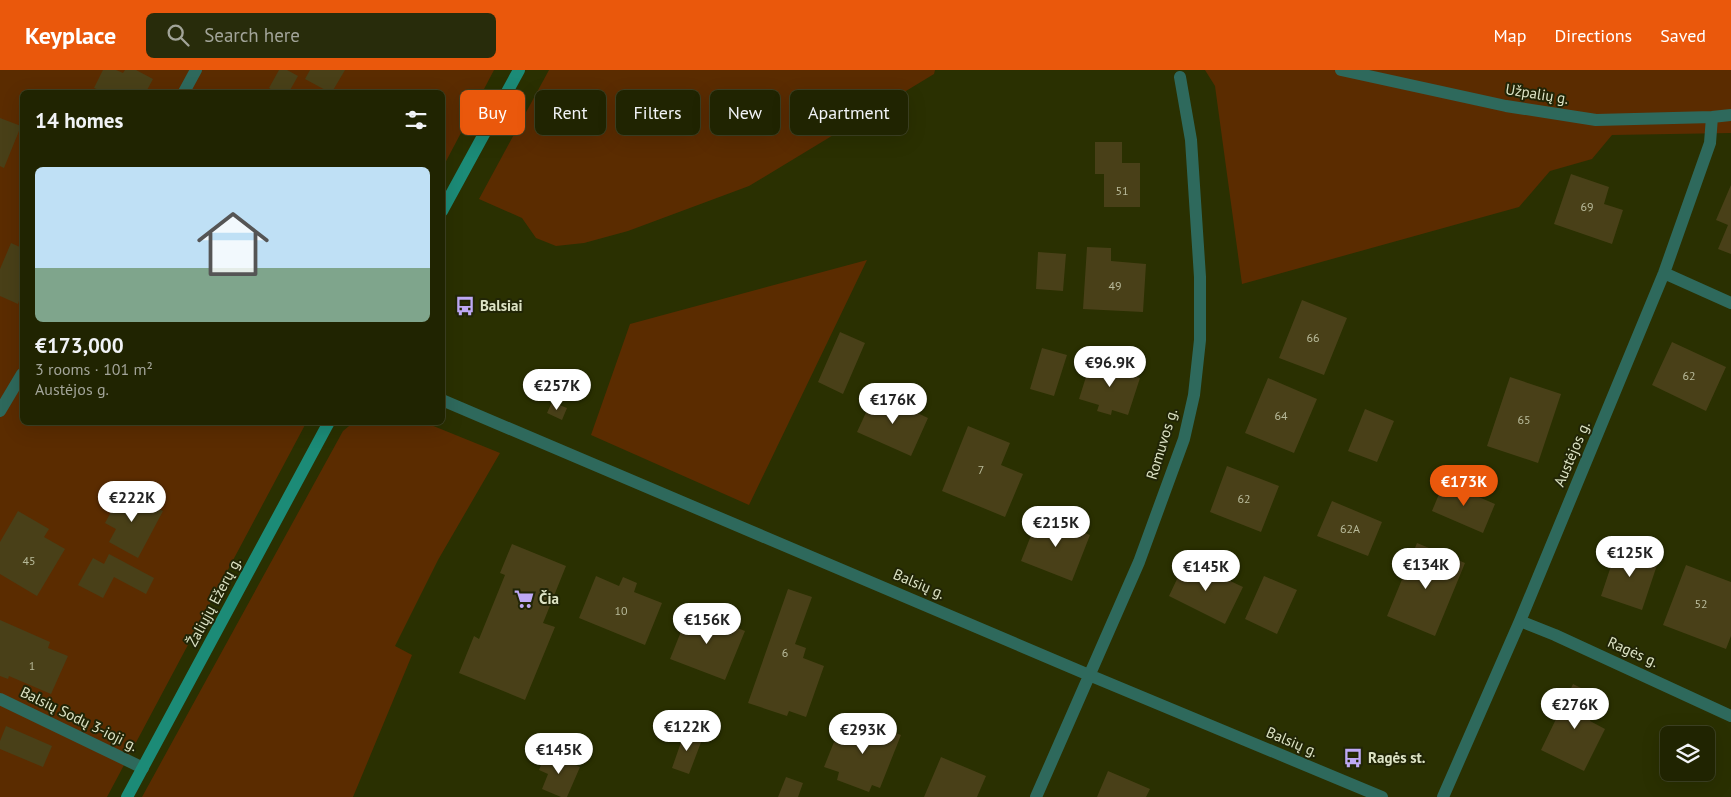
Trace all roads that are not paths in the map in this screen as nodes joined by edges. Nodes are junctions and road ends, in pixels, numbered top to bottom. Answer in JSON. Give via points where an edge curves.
{"nodes":[{"id":1,"x":196,"y":70,"type":"edge"},
{"id":2,"x":519,"y":70,"type":"edge"},
{"id":3,"x":1341,"y":70,"type":"edge"},
{"id":4,"x":1180,"y":77,"type":"dead end"},
{"id":5,"x":185,"y":90,"type":"edge"},
{"id":6,"x":1731,"y":115,"type":"edge"},
{"id":7,"x":1712,"y":117,"type":"junction"},
{"id":8,"x":445,"y":206,"type":"edge"},
{"id":9,"x":1664,"y":273,"type":"junction"},
{"id":10,"x":1731,"y":303,"type":"edge"},
{"id":11,"x":20,"y":377,"type":"edge"},
{"id":12,"x":445,"y":401,"type":"edge"},
{"id":13,"x":0,"y":411,"type":"edge"},
{"id":14,"x":327,"y":425,"type":"edge"},
{"id":15,"x":1520,"y":621,"type":"junction"},
{"id":16,"x":1089,"y":675,"type":"junction"},
{"id":17,"x":0,"y":699,"type":"edge"},
{"id":18,"x":1731,"y":716,"type":"edge"},
{"id":19,"x":143,"y":768,"type":"junction"},
{"id":20,"x":127,"y":797,"type":"edge"},
{"id":21,"x":1036,"y":797,"type":"edge"},
{"id":22,"x":1382,"y":797,"type":"edge"},
{"id":23,"x":1443,"y":797,"type":"edge"}],
"edges":[{"from":1,"to":5,"type":"street"},
{"from":2,"to":8,"type":"main road"},
{"from":3,"to":7,"type":"street","name":"Užpalių g.","via":[[1506,106],[1596,120]]},
{"from":4,"to":16,"type":"street","name":"Romuvos g.","via":[[1191,140],[1200,277],[1200,340],[1194,394],[1184,439],[1139,562]]},
{"from":6,"to":7,"type":"street","name":"Užpalių g."},
{"from":7,"to":9,"type":"street","name":"Austėjos g.","via":[[1710,143]]},
{"from":9,"to":10,"type":"street"},
{"from":9,"to":15,"type":"street","name":"Austėjos g."},
{"from":11,"to":13,"type":"street"},
{"from":12,"to":16,"type":"street","name":"Balsių g."},
{"from":14,"to":19,"type":"main road","name":"Žaliųjų Ežerų g."},
{"from":15,"to":18,"type":"street","name":"Ragės g."},
{"from":15,"to":23,"type":"street","name":"Austėjos g."},
{"from":16,"to":21,"type":"street","name":"Romuvos g."},
{"from":16,"to":22,"type":"street","name":"Balsių g."},
{"from":17,"to":19,"type":"street","name":"Balsių Sodų 3-ioji g."},
{"from":19,"to":20,"type":"main road","name":"Žaliųjų Ežerų g."}]}
